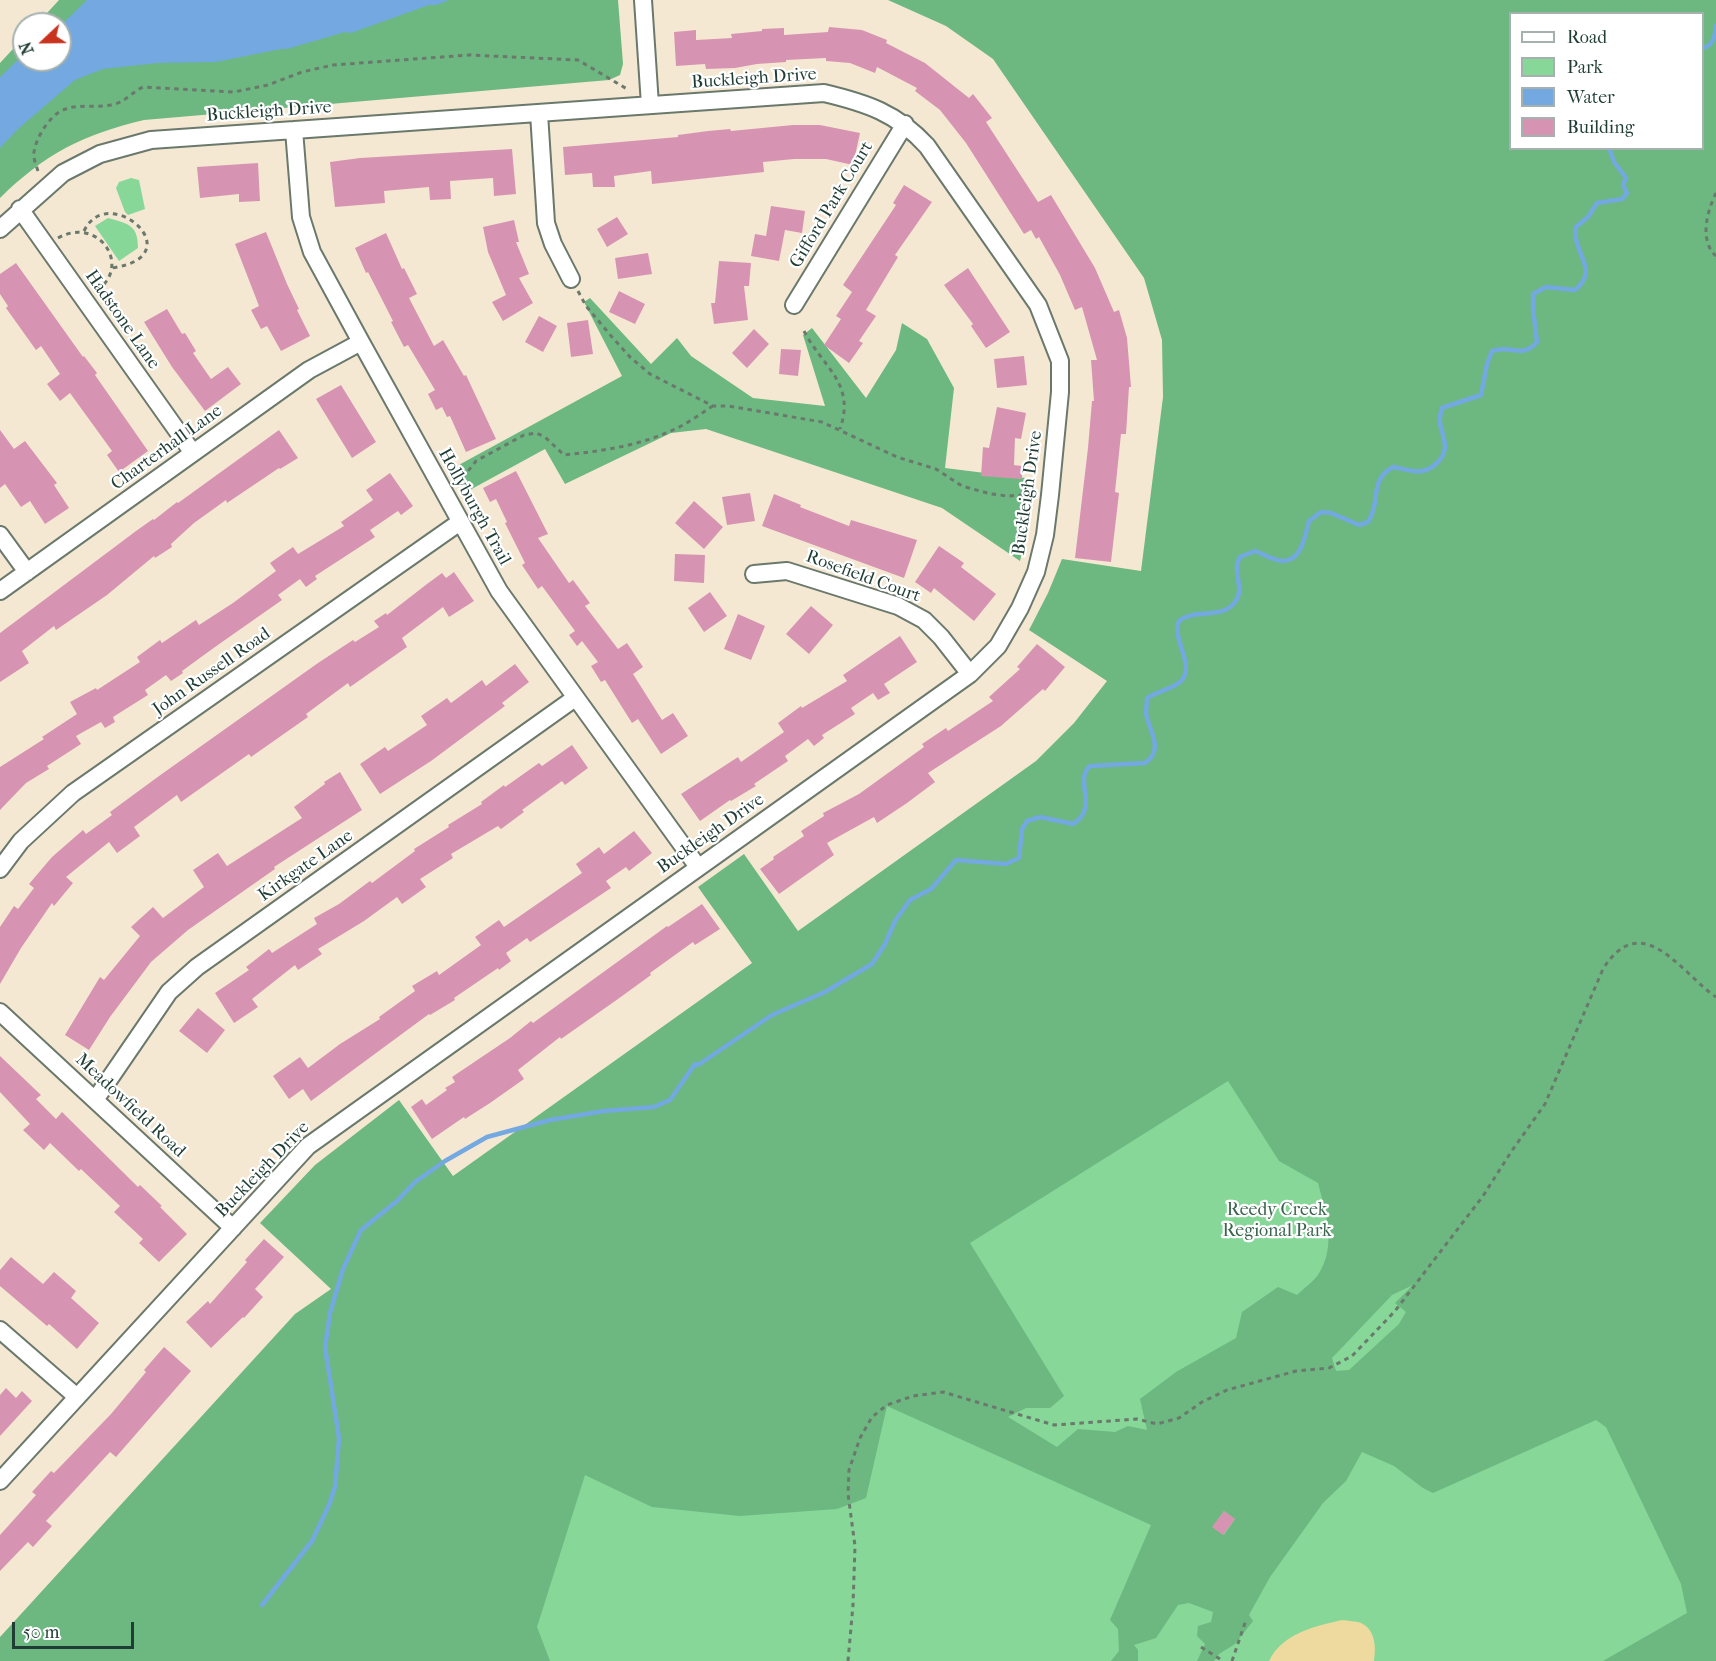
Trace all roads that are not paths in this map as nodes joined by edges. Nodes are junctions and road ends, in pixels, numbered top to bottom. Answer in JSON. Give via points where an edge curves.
{"nodes":[{"id":1,"x":643,"y":0,"type":"edge"},
{"id":2,"x":650,"y":105,"type":"junction"},
{"id":3,"x":539,"y":113,"type":"junction"},
{"id":4,"x":905,"y":124,"type":"junction"},
{"id":5,"x":294,"y":130,"type":"junction"},
{"id":6,"x":20,"y":209,"type":"junction"},
{"id":7,"x":0,"y":229,"type":"edge"},
{"id":8,"x":571,"y":279,"type":"road end"},
{"id":9,"x":794,"y":305,"type":"dead end"},
{"id":10,"x":361,"y":342,"type":"junction"},
{"id":11,"x":193,"y":453,"type":"junction"},
{"id":12,"x":460,"y":522,"type":"junction"},
{"id":13,"x":0,"y":535,"type":"edge"},
{"id":14,"x":27,"y":572,"type":"junction"},
{"id":15,"x":753,"y":574,"type":"dead end"},
{"id":16,"x":0,"y":591,"type":"edge"},
{"id":17,"x":970,"y":674,"type":"junction"},
{"id":18,"x":575,"y":698,"type":"junction"},
{"id":19,"x":698,"y":867,"type":"junction"},
{"id":20,"x":0,"y":869,"type":"edge"},
{"id":21,"x":0,"y":1012,"type":"edge"},
{"id":22,"x":95,"y":1100,"type":"junction"},
{"id":23,"x":233,"y":1228,"type":"junction"},
{"id":24,"x":0,"y":1329,"type":"edge"},
{"id":25,"x":77,"y":1397,"type":"junction"},
{"id":26,"x":0,"y":1481,"type":"edge"}],
"edges":[{"from":1,"to":2,"type":"street"},
{"from":2,"to":3,"type":"street","name":"Buckleigh Drive"},
{"from":2,"to":4,"type":"street","name":"Buckleigh Drive","via":[[824,93],[884,112]]},
{"from":3,"to":5,"type":"street","name":"Buckleigh Drive"},
{"from":3,"to":8,"type":"street","via":[[546,223]]},
{"from":4,"to":9,"type":"street","name":"Gifford Park Court"},
{"from":4,"to":17,"type":"street","name":"Buckleigh Drive","via":[[927,146],[1038,305],[1060,361],[1050,495],[1036,572],[998,646]]},
{"from":5,"to":6,"type":"street","name":"Buckleigh Drive","via":[[152,140],[100,154],[63,173]]},
{"from":5,"to":10,"type":"street","name":"Hollyburgh Trail","via":[[300,217],[312,252]]},
{"from":6,"to":7,"type":"street","name":"Buckleigh Drive"},
{"from":6,"to":11,"type":"street","name":"Hadstone Lane"},
{"from":10,"to":11,"type":"street","name":"Charterhall Lane","via":[[309,370]]},
{"from":10,"to":12,"type":"street","name":"Hollyburgh Trail"},
{"from":11,"to":14,"type":"street","name":"Charterhall Lane"},
{"from":12,"to":18,"type":"street","name":"Hollyburgh Trail","via":[[498,591]]},
{"from":12,"to":20,"type":"street","name":"John Russell Road","via":[[74,793],[21,841]]},
{"from":13,"to":14,"type":"street"},
{"from":14,"to":16,"type":"street","name":"Charterhall Lane"},
{"from":15,"to":17,"type":"street","name":"Rosefield Court","via":[[787,571],[898,606],[924,620]]},
{"from":17,"to":19,"type":"street","name":"Buckleigh Drive"},
{"from":18,"to":19,"type":"street","name":"Hollyburgh Trail"},
{"from":18,"to":22,"type":"street","name":"Kirkgate Lane","via":[[197,967],[169,992]]},
{"from":19,"to":23,"type":"street","name":"Buckleigh Drive","via":[[308,1146]]},
{"from":21,"to":22,"type":"street","name":"Meadowfield Road"},
{"from":22,"to":23,"type":"street","name":"Meadowfield Road"},
{"from":23,"to":25,"type":"street","name":"Buckleigh Drive"},
{"from":24,"to":25,"type":"street"},
{"from":25,"to":26,"type":"street","name":"Buckleigh Drive"}]}
